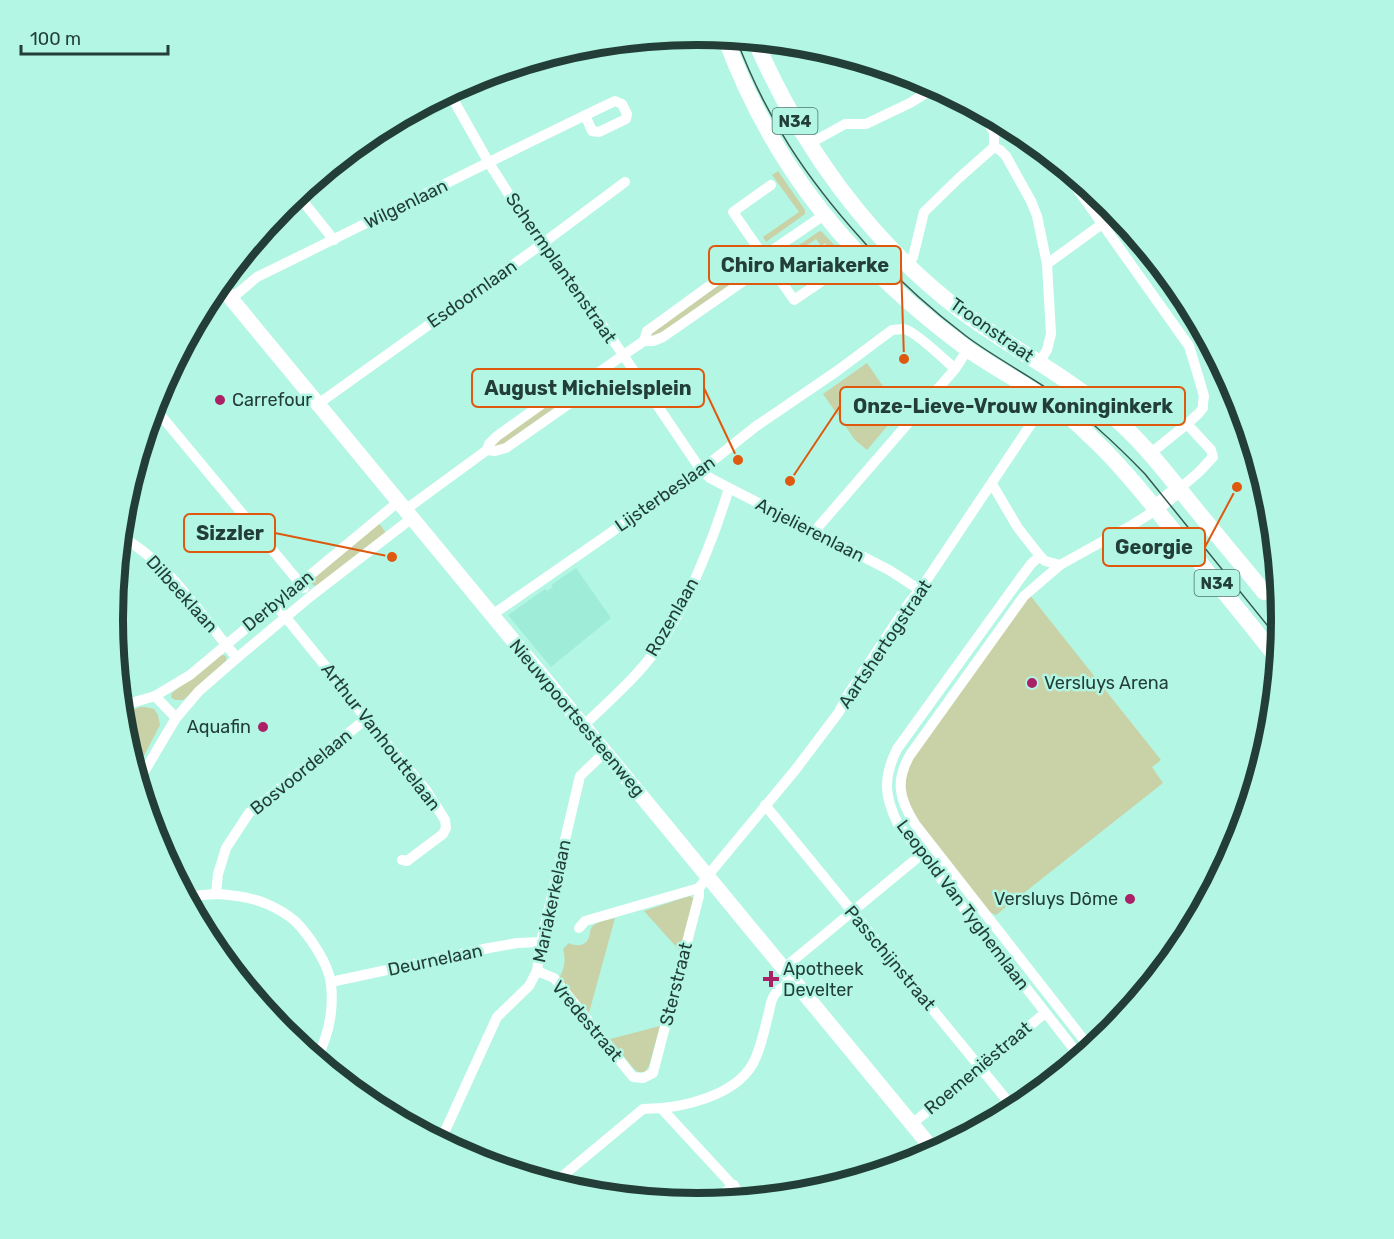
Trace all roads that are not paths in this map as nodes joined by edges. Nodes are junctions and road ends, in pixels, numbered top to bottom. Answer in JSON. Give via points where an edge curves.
{"nodes":[{"id":1,"x":728,"y":46,"type":"edge"},
{"id":2,"x":759,"y":49,"type":"edge"},
{"id":3,"x":926,"y":93,"type":"edge"},
{"id":4,"x":453,"y":100,"type":"edge"},
{"id":5,"x":585,"y":115,"type":"dead end"},
{"id":6,"x":990,"y":126,"type":"edge"},
{"id":7,"x":809,"y":144,"type":"junction"},
{"id":8,"x":994,"y":147,"type":"junction"},
{"id":9,"x":489,"y":163,"type":"junction"},
{"id":10,"x":625,"y":182,"type":"dead end"},
{"id":11,"x":771,"y":185,"type":"dead end"},
{"id":12,"x":1077,"y":189,"type":"edge"},
{"id":13,"x":846,"y":197,"type":"junction"},
{"id":14,"x":303,"y":202,"type":"edge"},
{"id":15,"x":824,"y":215,"type":"junction"},
{"id":16,"x":1102,"y":224,"type":"junction"},
{"id":17,"x":334,"y":240,"type":"junction"},
{"id":18,"x":542,"y":244,"type":"junction"},
{"id":19,"x":764,"y":256,"type":"junction"},
{"id":20,"x":1047,"y":264,"type":"junction"},
{"id":21,"x":908,"y":265,"type":"junction"},
{"id":22,"x":835,"y":272,"type":"dead end"},
{"id":23,"x":225,"y":292,"type":"edge"},
{"id":24,"x":231,"y":299,"type":"junction"},
{"id":25,"x":644,"y":341,"type":"junction"},
{"id":26,"x":968,"y":349,"type":"junction"},
{"id":27,"x":622,"y":356,"type":"junction"},
{"id":28,"x":1039,"y":363,"type":"junction"},
{"id":29,"x":955,"y":369,"type":"junction"},
{"id":30,"x":596,"y":375,"type":"junction"},
{"id":31,"x":1047,"y":400,"type":"junction"},
{"id":32,"x":318,"y":404,"type":"junction"},
{"id":33,"x":160,"y":415,"type":"edge"},
{"id":34,"x":1187,"y":424,"type":"junction"},
{"id":35,"x":487,"y":450,"type":"junction"},
{"id":36,"x":1151,"y":453,"type":"junction"},
{"id":37,"x":701,"y":470,"type":"junction"},
{"id":38,"x":992,"y":484,"type":"junction"},
{"id":39,"x":729,"y":488,"type":"junction"},
{"id":40,"x":1179,"y":489,"type":"junction"},
{"id":41,"x":1155,"y":508,"type":"junction"},
{"id":42,"x":405,"y":510,"type":"junction"},
{"id":43,"x":816,"y":533,"type":"junction"},
{"id":44,"x":128,"y":540,"type":"edge"},
{"id":45,"x":1040,"y":556,"type":"junction"},
{"id":46,"x":1060,"y":565,"type":"junction"},
{"id":47,"x":300,"y":583,"type":"junction"},
{"id":48,"x":920,"y":590,"type":"junction"},
{"id":49,"x":1264,"y":592,"type":"dead end"},
{"id":50,"x":311,"y":596,"type":"junction"},
{"id":51,"x":275,"y":604,"type":"junction"},
{"id":52,"x":492,"y":615,"type":"junction"},
{"id":53,"x":287,"y":616,"type":"junction"},
{"id":54,"x":226,"y":644,"type":"junction"},
{"id":55,"x":1270,"y":650,"type":"edge"},
{"id":56,"x":237,"y":658,"type":"junction"},
{"id":57,"x":155,"y":696,"type":"junction"},
{"id":58,"x":129,"y":704,"type":"edge"},
{"id":59,"x":176,"y":718,"type":"junction"},
{"id":60,"x":366,"y":719,"type":"junction"},
{"id":61,"x":583,"y":726,"type":"junction"},
{"id":62,"x":605,"y":752,"type":"junction"},
{"id":63,"x":143,"y":773,"type":"edge"},
{"id":64,"x":765,"y":805,"type":"junction"},
{"id":65,"x":922,"y":854,"type":"junction"},
{"id":66,"x":402,"y":860,"type":"dead end"},
{"id":67,"x":704,"y":882,"type":"junction"},
{"id":68,"x":216,"y":894,"type":"junction"},
{"id":69,"x":193,"y":896,"type":"edge"},
{"id":70,"x":852,"y":912,"type":"junction"},
{"id":71,"x":579,"y":928,"type":"dead end"},
{"id":72,"x":541,"y":942,"type":"junction"},
{"id":73,"x":537,"y":971,"type":"junction"},
{"id":74,"x":788,"y":974,"type":"junction"},
{"id":75,"x":331,"y":982,"type":"junction"},
{"id":76,"x":1045,"y":1013,"type":"junction"},
{"id":77,"x":1086,"y":1042,"type":"edge"},
{"id":78,"x":1076,"y":1051,"type":"edge"},
{"id":79,"x":320,"y":1053,"type":"edge"},
{"id":80,"x":980,"y":1067,"type":"junction"},
{"id":81,"x":633,"y":1077,"type":"joint"},
{"id":82,"x":1008,"y":1102,"type":"edge"},
{"id":83,"x":662,"y":1109,"type":"junction"},
{"id":84,"x":912,"y":1124,"type":"junction"},
{"id":85,"x":443,"y":1135,"type":"edge"},
{"id":86,"x":929,"y":1145,"type":"edge"},
{"id":87,"x":561,"y":1177,"type":"edge"},
{"id":88,"x":734,"y":1185,"type":"junction"},
{"id":89,"x":740,"y":1192,"type":"edge"},
{"id":90,"x":724,"y":1193,"type":"edge"}],
"edges":[{"from":1,"to":15,"type":"main road","name":"Troonstraat","number":"N34","via":[[770,135]]},
{"from":2,"to":7,"type":"main road","name":"Troonstraat","number":"N34"},
{"from":3,"to":7,"type":"street","via":[[866,124],[845,124]]},
{"from":4,"to":9,"type":"street","name":"Schermplantenstraat"},
{"from":5,"to":9,"type":"street","name":"Wilgenlaan"},
{"from":6,"to":8,"type":"street"},
{"from":7,"to":13,"type":"main road","name":"Troonstraat","number":"N34"},
{"from":8,"to":20,"type":"street","via":[[1006,156],[1031,201]]},
{"from":8,"to":21,"type":"street","via":[[924,213],[914,257]]},
{"from":9,"to":17,"type":"street","name":"Wilgenlaan"},
{"from":9,"to":18,"type":"street","name":"Schermplantenstraat"},
{"from":10,"to":18,"type":"street","name":"Esdoornlaan"},
{"from":11,"to":19,"type":"street","via":[[733,212]]},
{"from":12,"to":16,"type":"street"},
{"from":13,"to":15,"type":"main road"},
{"from":13,"to":21,"type":"main road","name":"Troonstraat","number":"N34"},
{"from":14,"to":17,"type":"street"},
{"from":15,"to":19,"type":"street"},
{"from":15,"to":26,"type":"main road","name":"Troonstraat","number":"N34","via":[[900,295]]},
{"from":16,"to":20,"type":"street"},
{"from":16,"to":34,"type":"street","via":[[1189,346],[1204,396],[1203,408]]},
{"from":17,"to":24,"type":"street","name":"Wilgenlaan","via":[[257,277]]},
{"from":18,"to":27,"type":"street","name":"Schermplantenstraat"},
{"from":18,"to":32,"type":"street","name":"Esdoornlaan"},
{"from":19,"to":22,"type":"street","via":[[794,300]]},
{"from":19,"to":25,"type":"street","via":[[758,271],[663,337]]},
{"from":19,"to":25,"type":"street","via":[[748,257],[647,331]]},
{"from":20,"to":28,"type":"street","via":[[1051,334]]},
{"from":21,"to":28,"type":"main road","name":"Troonstraat","number":"N34","via":[[960,310]]},
{"from":23,"to":24,"type":"main road","name":"Nieuwpoortsesteenweg"},
{"from":24,"to":32,"type":"main road","name":"Nieuwpoortsesteenweg"},
{"from":25,"to":27,"type":"street"},
{"from":26,"to":29,"type":"street"},
{"from":26,"to":31,"type":"main road","name":"Troonstraat","number":"N34"},
{"from":27,"to":30,"type":"street"},
{"from":27,"to":37,"type":"street","name":"Schermplantenstraat"},
{"from":28,"to":36,"type":"main road","name":"Troonstraat","number":"N34","via":[[1111,414]]},
{"from":29,"to":37,"type":"street","name":"Lijsterbeslaan","via":[[907,330],[892,330]]},
{"from":29,"to":43,"type":"street"},
{"from":30,"to":35,"type":"street","via":[[577,379],[497,436]]},
{"from":30,"to":35,"type":"street","via":[[586,392],[506,448]]},
{"from":31,"to":38,"type":"street","name":"Aartshertogstraat"},
{"from":31,"to":41,"type":"main road","name":"Troonstraat","number":"N34","via":[[1092,437]]},
{"from":32,"to":42,"type":"main road","name":"Nieuwpoortsesteenweg"},
{"from":33,"to":47,"type":"street"},
{"from":34,"to":36,"type":"street"},
{"from":34,"to":40,"type":"street","via":[[1213,457]]},
{"from":35,"to":42,"type":"street"},
{"from":36,"to":40,"type":"main road","name":"Troonstraat","number":"N34"},
{"from":37,"to":39,"type":"street","name":"Anjelierenlaan"},
{"from":37,"to":52,"type":"street","name":"Lijsterbeslaan"},
{"from":38,"to":45,"type":"street"},
{"from":38,"to":48,"type":"street","name":"Aartshertogstraat"},
{"from":39,"to":43,"type":"street","name":"Anjelierenlaan"},
{"from":39,"to":61,"type":"street","name":"Rozenlaan","via":[[700,568],[657,650]]},
{"from":40,"to":41,"type":"main road"},
{"from":40,"to":49,"type":"main road","name":"Troonstraat","number":"N34"},
{"from":41,"to":46,"type":"street","name":"Leopold Van Tyghemlaan"},
{"from":41,"to":55,"type":"main road","name":"Troonstraat","number":"N34"},
{"from":42,"to":47,"type":"street","name":"Derbylaan"},
{"from":42,"to":50,"type":"street","name":"Derbylaan"},
{"from":42,"to":52,"type":"main road","name":"Nieuwpoortsesteenweg"},
{"from":43,"to":48,"type":"street","name":"Anjelierenlaan"},
{"from":44,"to":54,"type":"street","name":"Dilbeeklaan","via":[[157,561]]},
{"from":45,"to":46,"type":"street"},
{"from":45,"to":65,"type":"street","name":"Leopold Van Tyghemlaan","via":[[893,758],[887,779],[888,800],[898,824]]},
{"from":46,"to":77,"type":"street","name":"Leopold Van Tyghemlaan","via":[[1024,596],[910,755],[902,772],[901,792],[915,824]]},
{"from":47,"to":50,"type":"street"},
{"from":47,"to":51,"type":"street","name":"Derbylaan"},
{"from":48,"to":64,"type":"street","name":"Aartshertogstraat","via":[[839,712]]},
{"from":50,"to":53,"type":"street","name":"Derbylaan"},
{"from":51,"to":53,"type":"street","name":"Arthur Vanhouttelaan"},
{"from":51,"to":54,"type":"street","name":"Derbylaan"},
{"from":52,"to":61,"type":"main road","name":"Nieuwpoortsesteenweg"},
{"from":53,"to":56,"type":"street","name":"Derbylaan"},
{"from":53,"to":60,"type":"street","name":"Arthur Vanhouttelaan"},
{"from":54,"to":56,"type":"street","name":"Dilbeeklaan"},
{"from":54,"to":57,"type":"street","name":"Derbylaan","via":[[190,675]]},
{"from":56,"to":59,"type":"street","name":"Derbylaan","via":[[199,691]]},
{"from":57,"to":58,"type":"street","name":"Derbylaan"},
{"from":57,"to":59,"type":"street"},
{"from":59,"to":63,"type":"street","name":"Derbylaan"},
{"from":60,"to":66,"type":"street","name":"Arthur Vanhouttelaan","via":[[446,820],[443,834],[407,861]]},
{"from":60,"to":68,"type":"street","name":"Bosvoordelaan","via":[[249,813],[226,848]]},
{"from":61,"to":62,"type":"main road","name":"Nieuwpoortsesteenweg"},
{"from":62,"to":67,"type":"main road","name":"Nieuwpoortsesteenweg"},
{"from":62,"to":72,"type":"street","name":"Mariakerkelaan","via":[[580,776]]},
{"from":64,"to":67,"type":"street","name":"Aartshertogstraat"},
{"from":64,"to":70,"type":"street","name":"Passchijnstraat"},
{"from":65,"to":70,"type":"street"},
{"from":65,"to":76,"type":"street","name":"Leopold Van Tyghemlaan"},
{"from":67,"to":71,"type":"street","via":[[585,921]]},
{"from":67,"to":74,"type":"main road","name":"Nieuwpoortsesteenweg"},
{"from":67,"to":81,"type":"street","name":"Sterstraat","via":[[653,1073]]},
{"from":68,"to":69,"type":"street"},
{"from":68,"to":75,"type":"street","via":[[267,904],[294,921],[323,960]]},
{"from":70,"to":74,"type":"street"},
{"from":70,"to":80,"type":"street","name":"Passchijnstraat"},
{"from":72,"to":73,"type":"street","name":"Mariakerkelaan"},
{"from":72,"to":75,"type":"street","name":"Deurnelaan","via":[[517,943]]},
{"from":73,"to":81,"type":"street","name":"Vredestraat","via":[[554,978]]},
{"from":73,"to":85,"type":"street","name":"Mariakerkelaan","via":[[529,986],[497,1017]]},
{"from":74,"to":83,"type":"street","via":[[773,995],[756,1057],[740,1080],[713,1095]]},
{"from":74,"to":84,"type":"main road","name":"Nieuwpoortsesteenweg"},
{"from":75,"to":79,"type":"street","via":[[331,1015]]},
{"from":76,"to":78,"type":"street","name":"Leopold Van Tyghemlaan"},
{"from":76,"to":80,"type":"street","name":"Roemeniëstraat"},
{"from":80,"to":82,"type":"street","name":"Passchijnstraat"},
{"from":80,"to":84,"type":"street","name":"Roemeniëstraat"},
{"from":83,"to":87,"type":"street","via":[[643,1109]]},
{"from":83,"to":88,"type":"street"},
{"from":84,"to":86,"type":"main road","name":"Nieuwpoortsesteenweg"},
{"from":88,"to":89,"type":"street"},
{"from":88,"to":90,"type":"street"}]}
